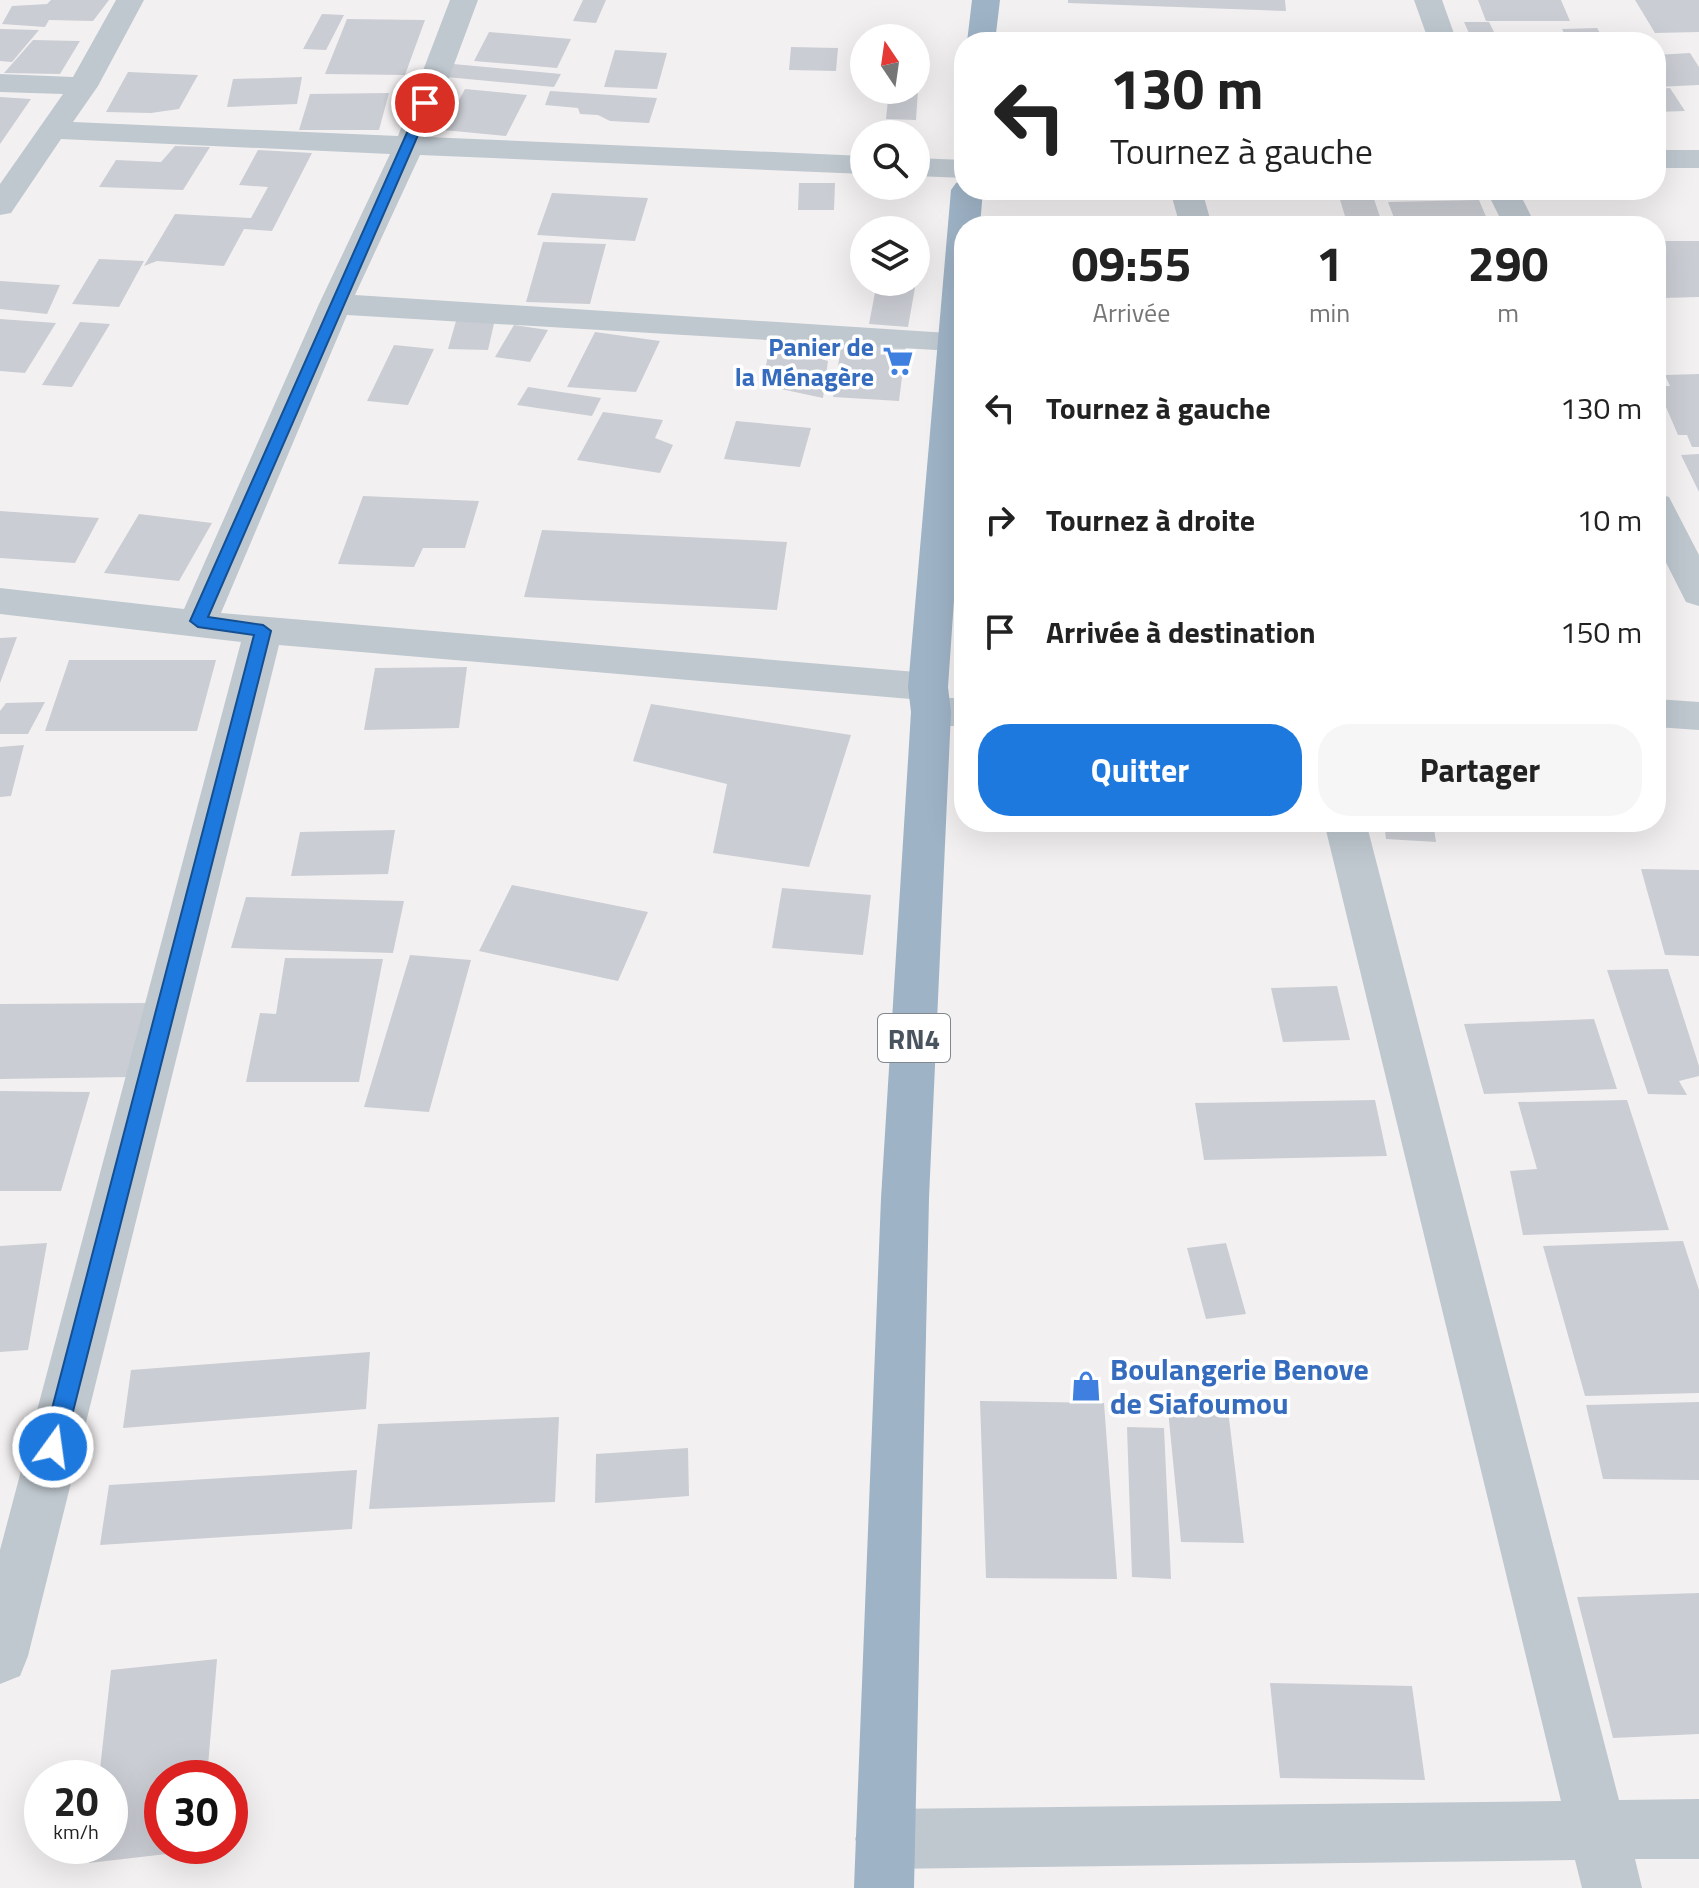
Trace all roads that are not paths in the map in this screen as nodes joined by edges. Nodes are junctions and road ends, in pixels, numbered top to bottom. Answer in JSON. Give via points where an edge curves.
{"nodes":[{"id":1,"x":130,"y":0,"type":"edge"},
{"id":2,"x":464,"y":0,"type":"edge"},
{"id":3,"x":986,"y":0,"type":"edge"},
{"id":4,"x":1428,"y":0,"type":"edge"},
{"id":5,"x":982,"y":32,"type":"edge"},
{"id":6,"x":1439,"y":32,"type":"edge"},
{"id":7,"x":0,"y":83,"type":"edge"},
{"id":8,"x":83,"y":86,"type":"junction"},
{"id":9,"x":50,"y":130,"type":"junction"},
{"id":10,"x":409,"y":146,"type":"junction"},
{"id":11,"x":1666,"y":159,"type":"edge"},
{"id":12,"x":1699,"y":159,"type":"edge"},
{"id":13,"x":850,"y":164,"type":"edge"},
{"id":14,"x":930,"y":168,"type":"edge"},
{"id":15,"x":954,"y":169,"type":"edge"},
{"id":16,"x":0,"y":206,"type":"edge"},
{"id":17,"x":335,"y":304,"type":"junction"},
{"id":18,"x":954,"y":330,"type":"edge"},
{"id":19,"x":953,"y":341,"type":"junction"},
{"id":20,"x":1666,"y":525,"type":"edge"},
{"id":21,"x":1699,"y":593,"type":"edge"},
{"id":22,"x":0,"y":601,"type":"edge"},
{"id":23,"x":198,"y":621,"type":"junction"},
{"id":24,"x":263,"y":631,"type":"junction"},
{"id":25,"x":941,"y":704,"type":"edge"},
{"id":26,"x":1666,"y":714,"type":"edge"},
{"id":27,"x":1699,"y":716,"type":"edge"},
{"id":28,"x":1348,"y":832,"type":"edge"},
{"id":29,"x":0,"y":1656,"type":"edge"},
{"id":30,"x":1599,"y":1828,"type":"junction"},
{"id":31,"x":1699,"y":1829,"type":"edge"},
{"id":32,"x":884,"y":1864,"type":"edge"},
{"id":33,"x":1612,"y":1888,"type":"edge"}],
"edges":[{"from":1,"to":8,"type":"street"},
{"from":2,"to":10,"type":"street"},
{"from":3,"to":5,"type":"highway"},
{"from":4,"to":6,"type":"street"},
{"from":7,"to":8,"type":"street"},
{"from":8,"to":9,"type":"street"},
{"from":9,"to":10,"type":"street"},
{"from":9,"to":16,"type":"street"},
{"from":10,"to":13,"type":"street"},
{"from":10,"to":17,"type":"street"},
{"from":11,"to":12,"type":"street"},
{"from":14,"to":15,"type":"street"},
{"from":17,"to":19,"type":"street"},
{"from":17,"to":23,"type":"street"},
{"from":18,"to":19,"type":"highway","number":"RN4"},
{"from":19,"to":25,"type":"highway","number":"RN4"},
{"from":20,"to":21,"type":"street"},
{"from":22,"to":23,"type":"street"},
{"from":23,"to":24,"type":"street"},
{"from":24,"to":25,"type":"street"},
{"from":24,"to":29,"type":"street"},
{"from":25,"to":32,"type":"highway","number":"RN4","via":[[905,1198]]},
{"from":26,"to":27,"type":"street"},
{"from":28,"to":30,"type":"street"},
{"from":30,"to":31,"type":"street"},
{"from":30,"to":32,"type":"street"},
{"from":30,"to":33,"type":"street"}]}
